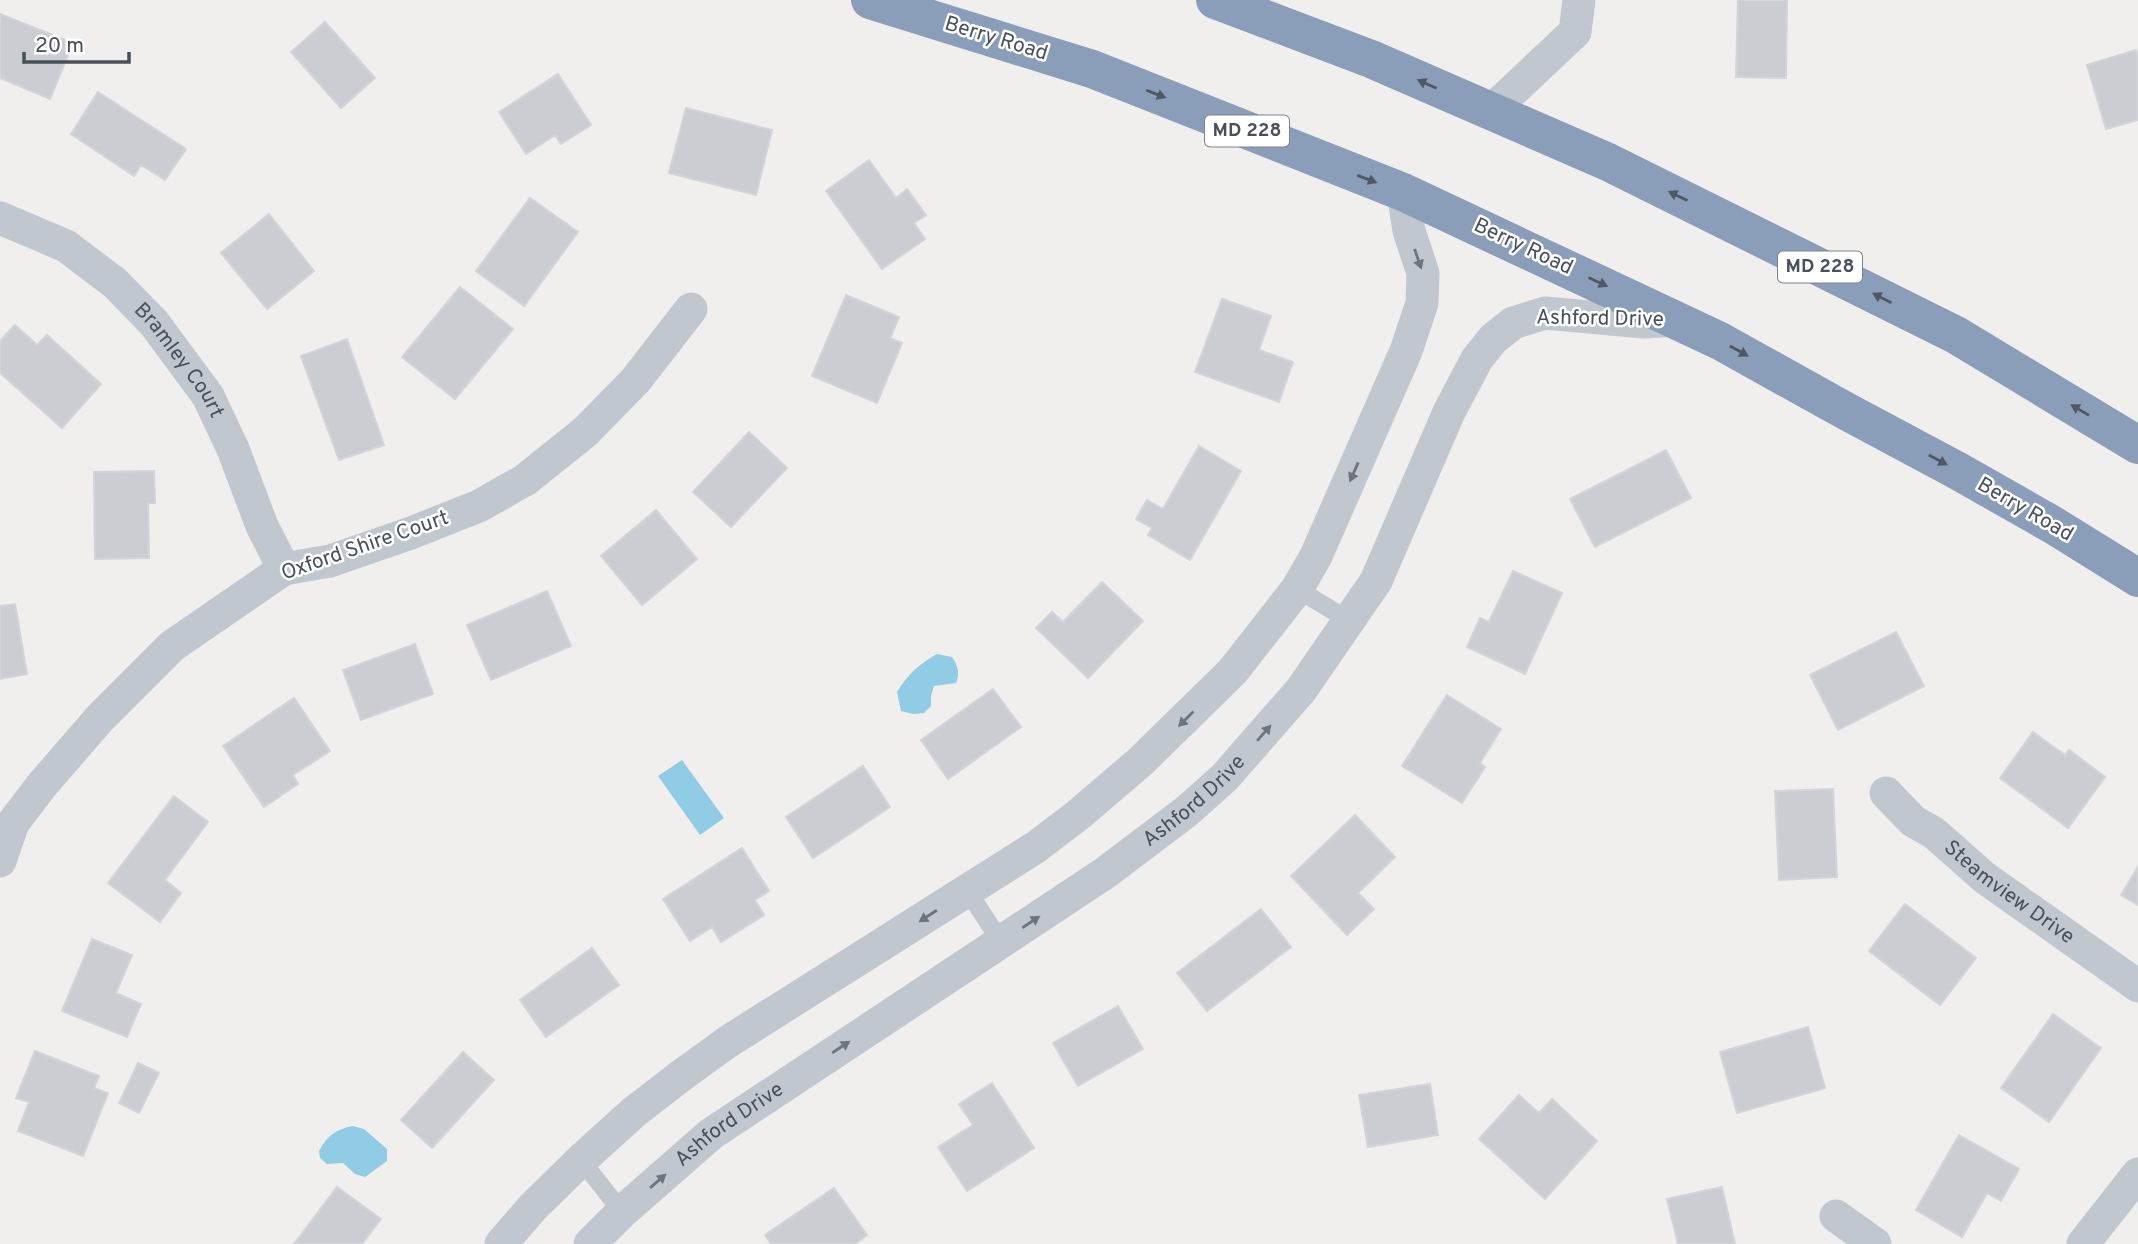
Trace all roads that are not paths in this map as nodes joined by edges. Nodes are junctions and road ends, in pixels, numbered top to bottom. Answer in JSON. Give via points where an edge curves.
{"nodes":[{"id":1,"x":870,"y":0,"type":"edge"},
{"id":2,"x":1215,"y":0,"type":"edge"},
{"id":3,"x":1579,"y":0,"type":"edge"},
{"id":4,"x":1490,"y":112,"type":"junction"},
{"id":5,"x":1403,"y":192,"type":"junction"},
{"id":6,"x":0,"y":218,"type":"edge"},
{"id":7,"x":691,"y":309,"type":"dead end"},
{"id":8,"x":1678,"y":320,"type":"junction"},
{"id":9,"x":2138,"y":445,"type":"edge"},
{"id":10,"x":284,"y":569,"type":"junction"},
{"id":11,"x":2138,"y":578,"type":"edge"},
{"id":12,"x":1297,"y":589,"type":"junction"},
{"id":13,"x":1350,"y":621,"type":"junction"},
{"id":14,"x":1886,"y":793,"type":"dead end"},
{"id":15,"x":6,"y":820,"type":"edge"},
{"id":16,"x":0,"y":861,"type":"edge"},
{"id":17,"x":967,"y":890,"type":"junction"},
{"id":18,"x":1001,"y":942,"type":"junction"},
{"id":19,"x":2138,"y":986,"type":"edge"},
{"id":20,"x":581,"y":1160,"type":"junction"},
{"id":21,"x":2138,"y":1174,"type":"edge"},
{"id":22,"x":622,"y":1212,"type":"junction"},
{"id":23,"x":1836,"y":1216,"type":"dead end"},
{"id":24,"x":501,"y":1244,"type":"edge"},
{"id":25,"x":590,"y":1244,"type":"edge"},
{"id":26,"x":1875,"y":1244,"type":"edge"},
{"id":27,"x":2083,"y":1244,"type":"edge"}],
"edges":[{"from":1,"to":5,"type":"highway","name":"Berry Road","number":"MD 228","one_way":true,"via":[[1092,69]]},
{"from":4,"to":2,"type":"highway","number":"MD 228","one_way":true,"via":[[1371,59]]},
{"from":3,"to":4,"type":"street","via":[[1575,32]]},
{"from":9,"to":4,"type":"highway","number":"MD 228","one_way":true,"via":[[1955,335],[1608,162]]},
{"from":5,"to":8,"type":"highway","name":"Berry Road","number":"MD 228","one_way":true},
{"from":5,"to":12,"type":"street","one_way":true,"via":[[1409,231],[1423,273],[1422,303],[1381,411]]},
{"from":6,"to":10,"type":"street","name":"Bramley Court","via":[[66,246],[115,283],[154,323],[208,396]]},
{"from":7,"to":10,"type":"street","name":"Oxford Shire Court","via":[[635,381],[592,425],[524,480],[479,506],[411,534],[330,561]]},
{"from":8,"to":11,"type":"highway","name":"Berry Road","number":"MD 228","one_way":true,"via":[[1958,471]]},
{"from":8,"to":13,"type":"street","name":"Ashford Drive","via":[[1644,322],[1545,313],[1513,323],[1493,339],[1476,359],[1449,412],[1376,581]]},
{"from":10,"to":15,"type":"street","name":"Oxford Shire Court","via":[[172,646]]},
{"from":12,"to":13,"type":"lane"},
{"from":12,"to":17,"type":"street","one_way":true,"via":[[1233,671],[1140,762],[1046,839]]},
{"from":18,"to":13,"type":"street","name":"Ashford Drive","one_way":true,"via":[[1153,838],[1225,777],[1301,690]]},
{"from":14,"to":19,"type":"street","name":"Steamview Drive","via":[[1913,821],[1985,877]]},
{"from":15,"to":16,"type":"street","name":"Oxford Shire Court"},
{"from":17,"to":18,"type":"lane"},
{"from":17,"to":20,"type":"street","one_way":true,"via":[[729,1041],[634,1112]]},
{"from":22,"to":18,"type":"street","name":"Ashford Drive","one_way":true,"via":[[711,1134]]},
{"from":20,"to":22,"type":"lane"},
{"from":20,"to":24,"type":"street"},
{"from":21,"to":27,"type":"street"},
{"from":22,"to":25,"type":"street","name":"Ashford Drive"},
{"from":23,"to":26,"type":"street"}]}
